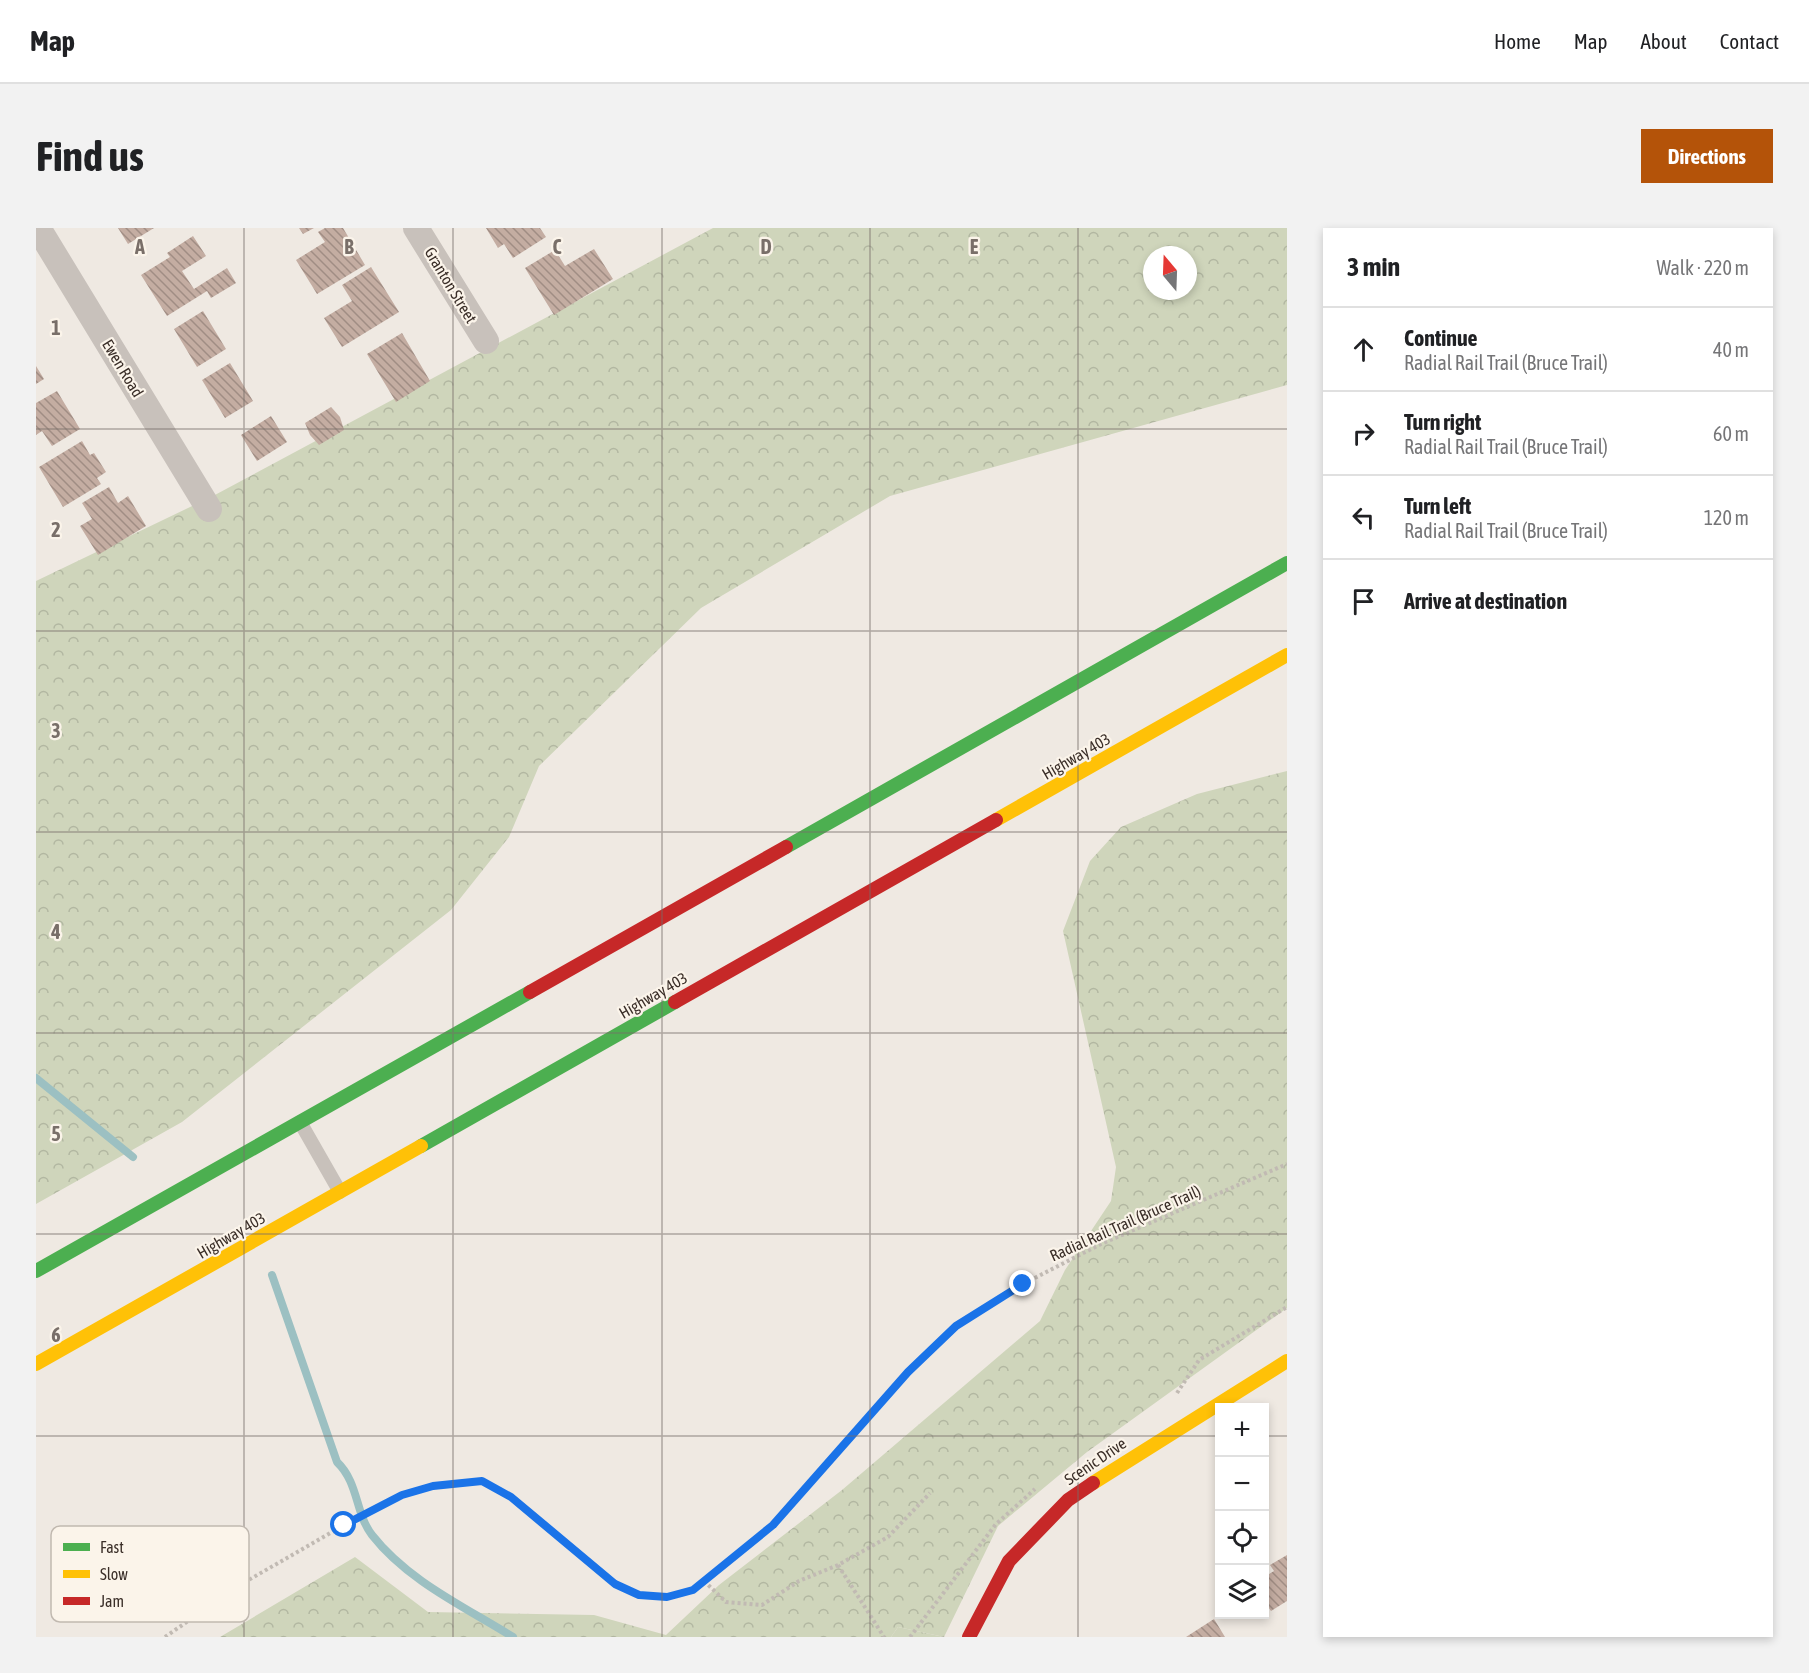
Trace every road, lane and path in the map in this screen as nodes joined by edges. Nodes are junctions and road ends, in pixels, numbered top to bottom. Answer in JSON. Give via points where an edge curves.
{"nodes":[{"id":1,"x":38,"y":228,"type":"edge"},
{"id":2,"x":417,"y":228,"type":"edge"},
{"id":3,"x":486,"y":341,"type":"dead end"},
{"id":4,"x":209,"y":508,"type":"dead end"},
{"id":5,"x":1287,"y":563,"type":"edge"},
{"id":6,"x":1287,"y":655,"type":"edge"},
{"id":7,"x":300,"y":1122,"type":"junction"},
{"id":8,"x":1287,"y":1164,"type":"edge"},
{"id":9,"x":340,"y":1192,"type":"junction"},
{"id":10,"x":36,"y":1271,"type":"edge"},
{"id":11,"x":1287,"y":1361,"type":"edge"},
{"id":12,"x":36,"y":1364,"type":"edge"},
{"id":13,"x":930,"y":1493,"type":"dead end"},
{"id":14,"x":838,"y":1565,"type":"junction"},
{"id":15,"x":249,"y":1579,"type":"edge"},
{"id":16,"x":704,"y":1581,"type":"junction"},
{"id":17,"x":186,"y":1622,"type":"edge"},
{"id":18,"x":165,"y":1637,"type":"edge"},
{"id":19,"x":884,"y":1637,"type":"edge"},
{"id":20,"x":969,"y":1637,"type":"edge"}],
"edges":[{"from":1,"to":4,"type":"street","name":"Ewen Road"},
{"from":2,"to":3,"type":"street","name":"Granton Street"},
{"from":5,"to":7,"type":"main road"},
{"from":6,"to":9,"type":"main road","name":"Highway 403"},
{"from":7,"to":9,"type":"lane"},
{"from":7,"to":10,"type":"main road"},
{"from":8,"to":16,"type":"path","name":"Radial Rail Trail (Bruce Trail)","via":[[1101,1244],[1023,1284],[956,1326],[908,1372],[773,1525]]},
{"from":9,"to":12,"type":"main road","name":"Highway 403"},
{"from":11,"to":20,"type":"main road","name":"Scenic Drive","via":[[1068,1500],[1009,1561]]},
{"from":13,"to":14,"type":"path","via":[[888,1538]]},
{"from":14,"to":16,"type":"path","via":[[799,1581],[762,1605],[726,1602]]},
{"from":14,"to":19,"type":"path"},
{"from":15,"to":16,"type":"path","name":"Radial Rail Trail (Bruce Trail)","via":[[402,1495],[482,1481],[511,1497],[615,1584],[639,1595],[667,1597],[693,1590]]},
{"from":17,"to":18,"type":"path","name":"Radial Rail Trail (Bruce Trail)"}]}
